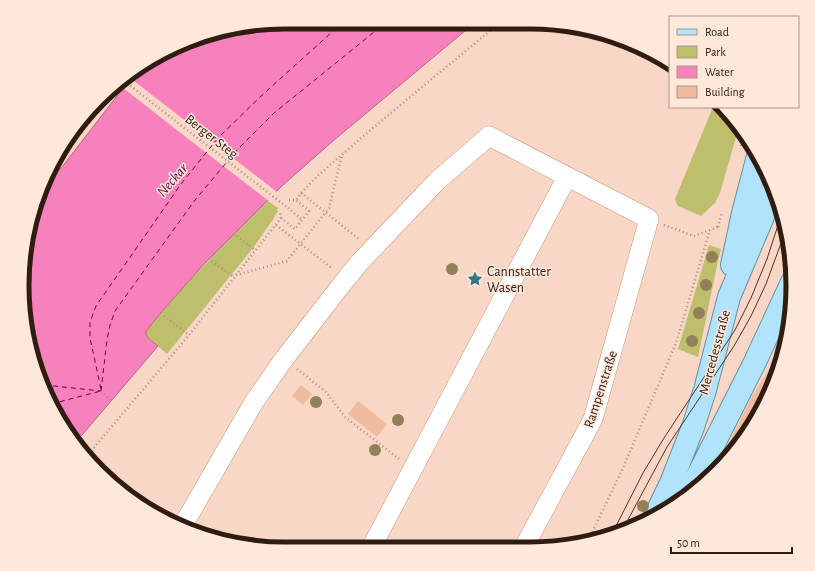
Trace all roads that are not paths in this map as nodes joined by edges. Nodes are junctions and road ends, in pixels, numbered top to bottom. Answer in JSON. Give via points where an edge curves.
{"nodes":[{"id":1,"x":756,"y":164,"type":"edge"},
{"id":2,"x":567,"y":177,"type":"junction"},
{"id":3,"x":770,"y":197,"type":"edge"},
{"id":4,"x":729,"y":297,"type":"junction"},
{"id":5,"x":785,"y":297,"type":"edge"},
{"id":6,"x":695,"y":482,"type":"edge"},
{"id":7,"x":659,"y":507,"type":"edge"},
{"id":8,"x":185,"y":521,"type":"edge"},
{"id":9,"x":374,"y":542,"type":"edge"},
{"id":10,"x":527,"y":542,"type":"edge"}],
"edges":[{"from":1,"to":4,"type":"main road","via":[[730,274]]},
{"from":2,"to":8,"type":"lane","via":[[490,136],[437,181],[360,262],[284,359],[254,402]]},
{"from":2,"to":9,"type":"lane"},
{"from":2,"to":10,"type":"lane","name":"Rampenstraße","via":[[649,220],[594,419]]},
{"from":3,"to":4,"type":"main road","name":"Mercedesstraße"},
{"from":4,"to":7,"type":"main road","name":"Mercedesstraße","via":[[693,427]]},
{"from":5,"to":6,"type":"main road"}]}
